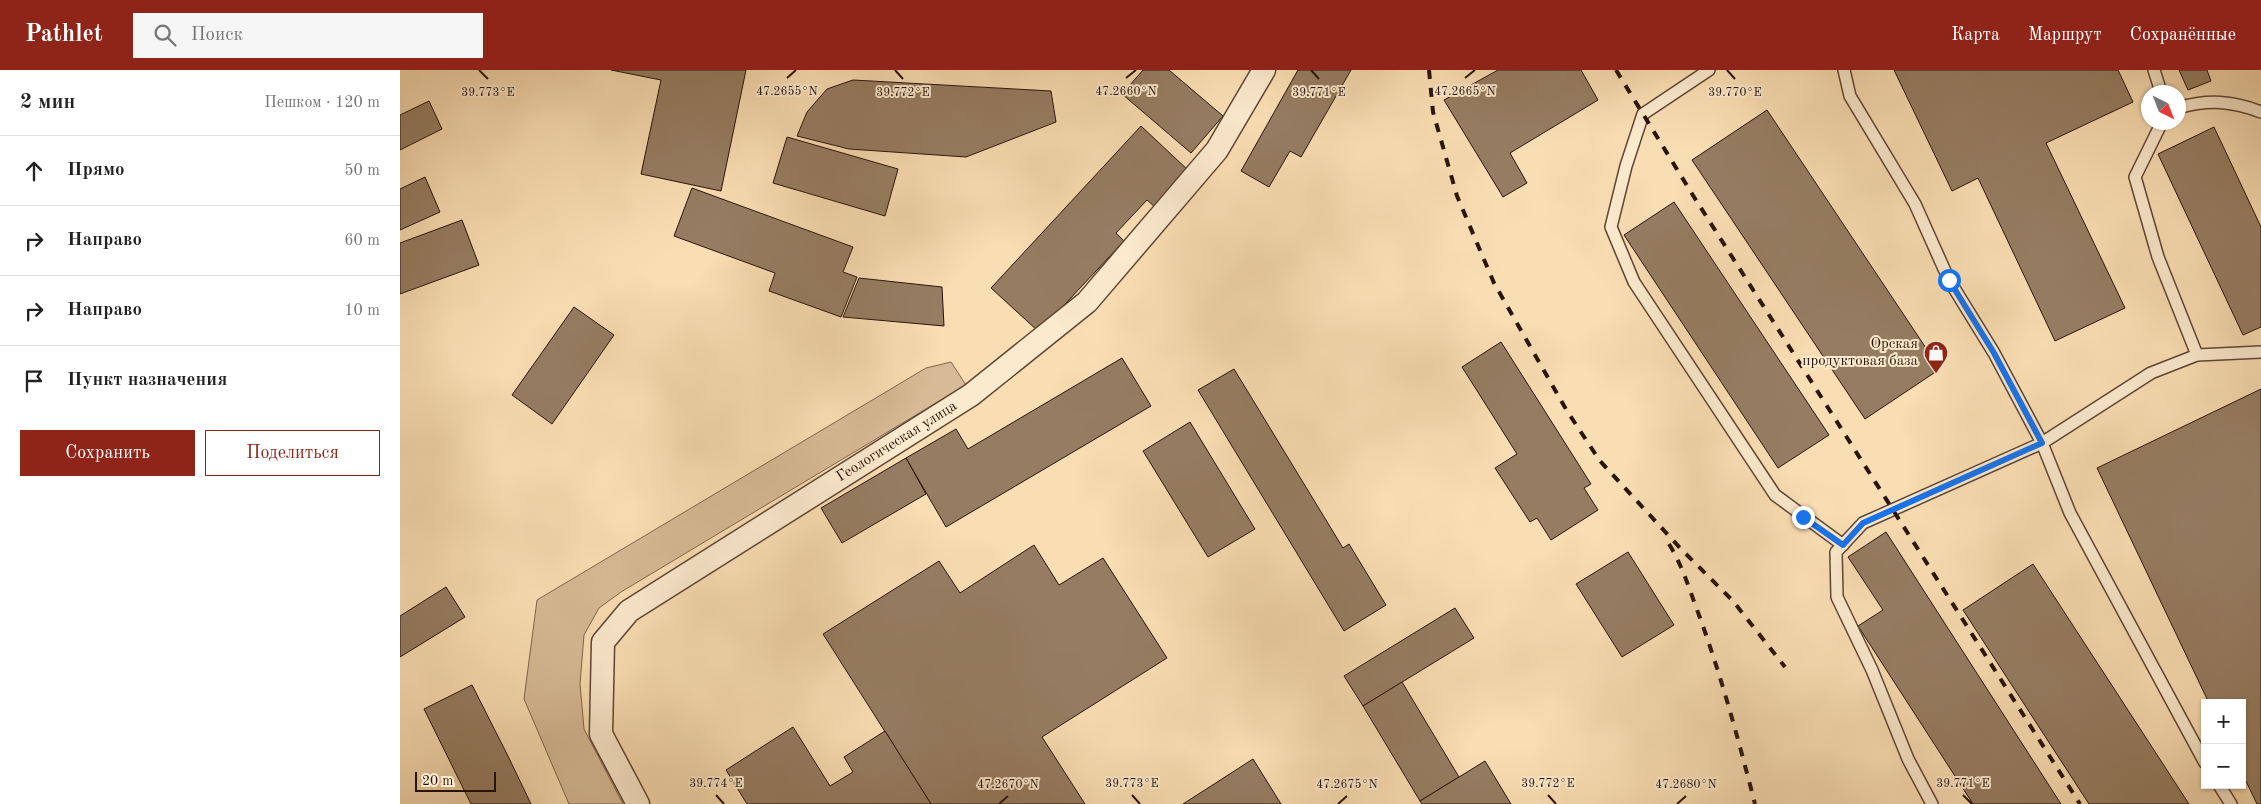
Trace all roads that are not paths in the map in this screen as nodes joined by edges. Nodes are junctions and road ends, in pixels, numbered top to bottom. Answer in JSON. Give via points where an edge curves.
{"nodes":[{"id":1,"x":1264,"y":70,"type":"edge"},
{"id":2,"x":1709,"y":70,"type":"edge"},
{"id":3,"x":1844,"y":70,"type":"edge"},
{"id":4,"x":2154,"y":70,"type":"edge"},
{"id":5,"x":2159,"y":85,"type":"edge"},
{"id":6,"x":2186,"y":105,"type":"edge"},
{"id":7,"x":2261,"y":112,"type":"edge"},
{"id":8,"x":2158,"y":130,"type":"edge"},
{"id":9,"x":2261,"y":352,"type":"edge"},
{"id":10,"x":2197,"y":355,"type":"junction"},
{"id":11,"x":2042,"y":443,"type":"junction"},
{"id":12,"x":1843,"y":545,"type":"junction"},
{"id":13,"x":2201,"y":756,"type":"edge"},
{"id":14,"x":2222,"y":789,"type":"edge"},
{"id":15,"x":638,"y":804,"type":"edge"},
{"id":16,"x":1932,"y":804,"type":"edge"},
{"id":17,"x":2231,"y":804,"type":"edge"}],
"edges":[{"from":1,"to":15,"type":"street","name":"Геологическая улица","via":[[1217,150],[1087,302],[971,395],[629,611],[603,642],[601,734]]},
{"from":2,"to":12,"type":"lane","via":[[1643,114],[1611,227],[1634,282],[1774,494]]},
{"from":3,"to":11,"type":"lane","via":[[1850,96],[1915,204],[1949,280],[1994,353]]},
{"from":4,"to":5,"type":"lane"},
{"from":6,"to":7,"type":"lane","via":[[2200,101],[2238,104]]},
{"from":8,"to":10,"type":"lane","via":[[2135,176],[2158,257]]},
{"from":9,"to":10,"type":"lane"},
{"from":10,"to":11,"type":"lane","via":[[2151,373]]},
{"from":11,"to":12,"type":"lane","via":[[1863,523]]},
{"from":11,"to":13,"type":"lane","via":[[2070,513]]},
{"from":12,"to":16,"type":"lane","via":[[1836,552],[1837,597],[1872,670],[1908,759]]},
{"from":14,"to":17,"type":"lane"}]}
